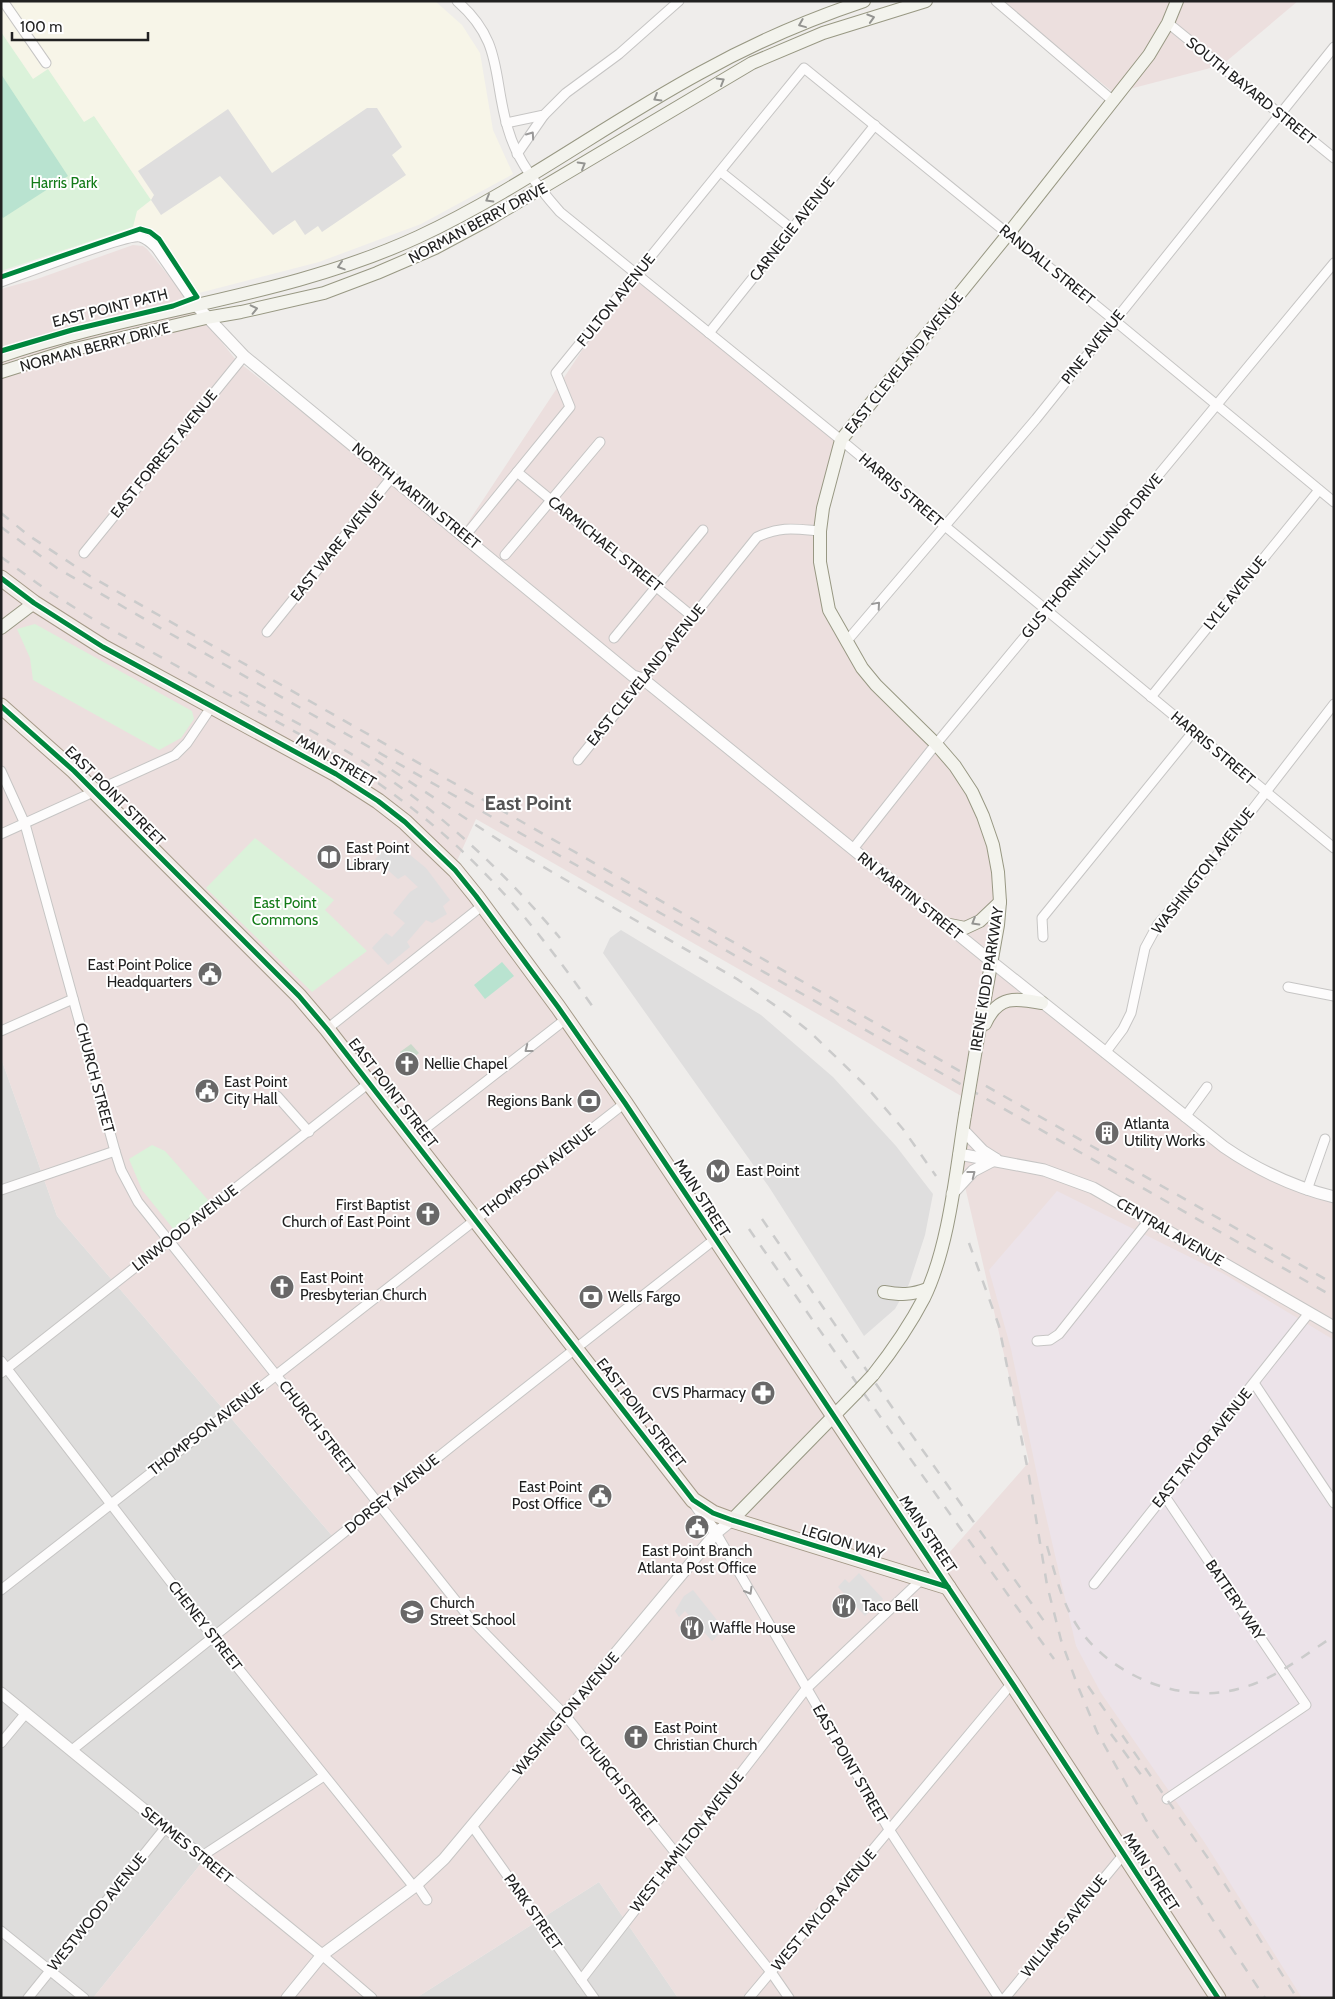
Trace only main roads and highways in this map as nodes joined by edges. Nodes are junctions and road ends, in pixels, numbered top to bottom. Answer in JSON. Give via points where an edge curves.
{"nodes":[{"id":1,"x":864,"y":1,"type":"edge"},
{"id":2,"x":926,"y":1,"type":"edge"},
{"id":3,"x":1168,"y":1,"type":"edge"},
{"id":4,"x":1177,"y":1,"type":"edge"},
{"id":5,"x":1168,"y":23,"type":"junction"},
{"id":6,"x":1,"y":356,"type":"edge"},
{"id":7,"x":1,"y":372,"type":"edge"},
{"id":8,"x":820,"y":531,"type":"joint"},
{"id":9,"x":1,"y":578,"type":"edge"},
{"id":10,"x":34,"y":603,"type":"junction"},
{"id":11,"x":1,"y":628,"type":"edge"},
{"id":12,"x":1,"y":706,"type":"edge"},
{"id":13,"x":1000,"y":902,"type":"junction"},
{"id":14,"x":945,"y":924,"type":"road end"},
{"id":15,"x":1042,"y":1002,"type":"road end"},
{"id":16,"x":977,"y":1044,"type":"junction"},
{"id":17,"x":927,"y":1289,"type":"junction"},
{"id":18,"x":884,"y":1292,"type":"dead end"},
{"id":19,"x":834,"y":1416,"type":"junction"},
{"id":20,"x":732,"y":1520,"type":"junction"},
{"id":21,"x":948,"y":1587,"type":"junction"},
{"id":22,"x":1218,"y":1998,"type":"edge"}],
"edges":[{"from":1,"to":6,"type":"main road","name":"NORMAN BERRY DRIVE","one_way":true,"via":[[774,35],[698,73],[453,220],[376,254],[298,280],[79,332]]},
{"from":7,"to":2,"type":"main road","name":"NORMAN BERRY DRIVE","one_way":true,"via":[[71,350],[324,293],[349,284],[435,248],[540,190],[752,63],[823,33]]},
{"from":3,"to":5,"type":"main road"},
{"from":4,"to":5,"type":"main road","name":"EAST CLEVELAND AVENUE"},
{"from":5,"to":8,"type":"main road","name":"EAST CLEVELAND AVENUE","via":[[1149,55],[841,440],[827,486]]},
{"from":8,"to":13,"type":"main road","name":"IRENE KIDD PARKWAY","via":[[820,562],[829,610],[862,668],[936,744],[972,792],[993,845]]},
{"from":9,"to":10,"type":"main road","name":"MAIN STREET"},
{"from":10,"to":11,"type":"main road"},
{"from":10,"to":19,"type":"main road","name":"MAIN STREET","via":[[103,647],[336,774],[378,801],[431,845],[483,905],[626,1103]]},
{"from":12,"to":20,"type":"main road","name":"EAST POINT STREET","via":[[74,771],[300,996],[693,1500]]},
{"from":13,"to":14,"type":"main road","one_way":true,"via":[[980,921],[965,928]]},
{"from":13,"to":16,"type":"main road","name":"IRENE KIDD PARKWAY"},
{"from":15,"to":16,"type":"main road","via":[[1018,999],[1000,1004],[990,1013]]},
{"from":16,"to":17,"type":"main road","name":"IRENE KIDD PARKWAY","bridge":true,"via":[[944,1235]]},
{"from":17,"to":18,"type":"main road","via":[[912,1295]]},
{"from":17,"to":19,"type":"main road","name":"IRENE KIDD PARKWAY","bridge":true,"via":[[907,1328],[873,1375]]},
{"from":19,"to":20,"type":"main road","name":"WASHINGTON AVENUE"},
{"from":19,"to":21,"type":"main road","name":"MAIN STREET"},
{"from":20,"to":21,"type":"main road","name":"LEGION WAY"},
{"from":21,"to":22,"type":"main road","name":"MAIN STREET"}]}
